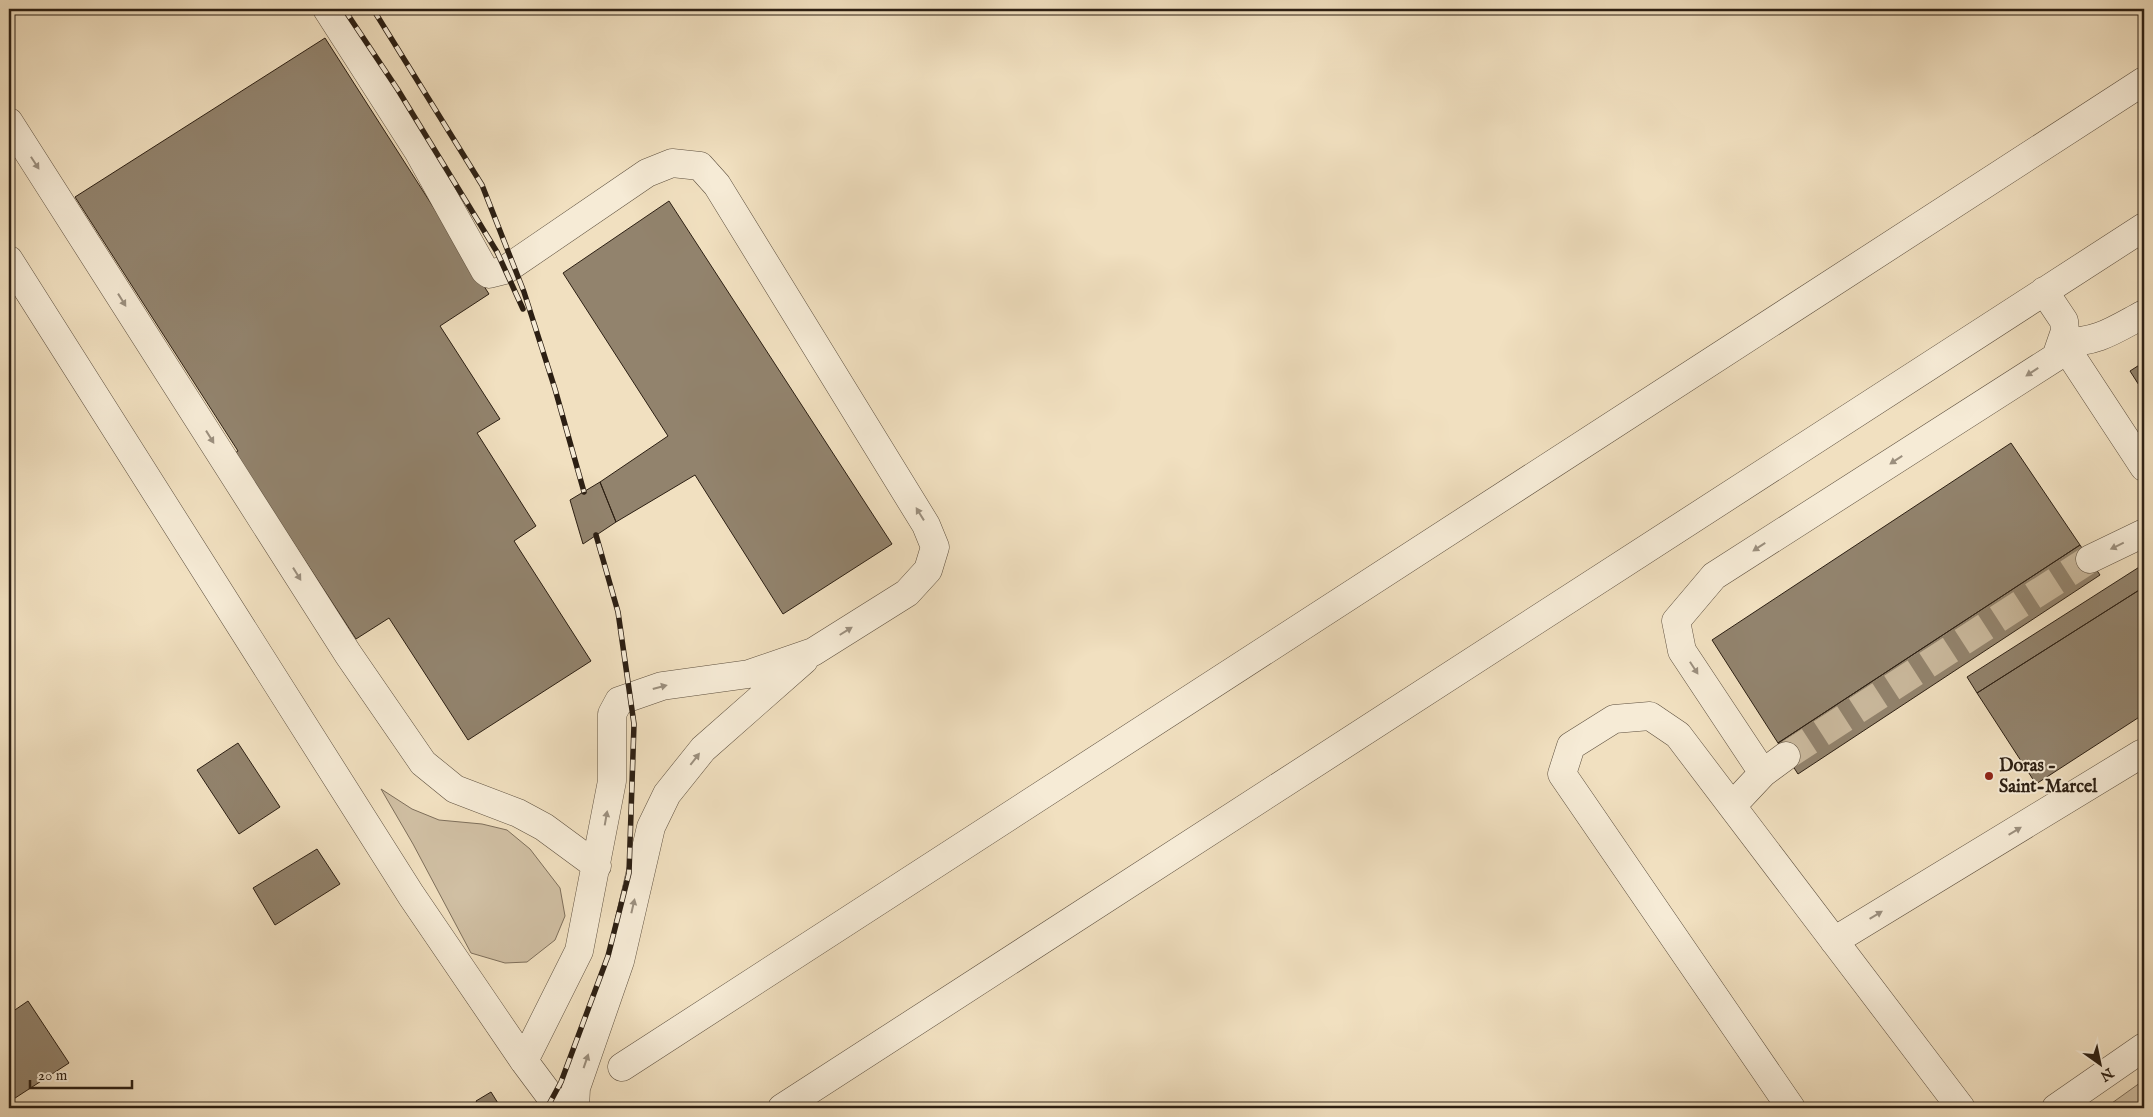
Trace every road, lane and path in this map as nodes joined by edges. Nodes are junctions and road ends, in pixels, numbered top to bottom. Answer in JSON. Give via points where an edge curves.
{"nodes":[{"id":1,"x":327,"y":9,"type":"edge"},
{"id":2,"x":2144,"y":81,"type":"edge"},
{"id":3,"x":9,"y":122,"type":"edge"},
{"id":4,"x":2144,"y":227,"type":"edge"},
{"id":5,"x":9,"y":260,"type":"edge"},
{"id":6,"x":2044,"y":291,"type":"junction"},
{"id":7,"x":2144,"y":314,"type":"edge"},
{"id":8,"x":2062,"y":342,"type":"junction"},
{"id":9,"x":2144,"y":467,"type":"edge"},
{"id":10,"x":2144,"y":533,"type":"edge"},
{"id":11,"x":2090,"y":559,"type":"tunnel mouth"},
{"id":12,"x":813,"y":652,"type":"junction"},
{"id":13,"x":2143,"y":754,"type":"edge"},
{"id":14,"x":1786,"y":756,"type":"tunnel mouth"},
{"id":15,"x":1763,"y":773,"type":"junction"},
{"id":16,"x":1732,"y":806,"type":"junction"},
{"id":17,"x":597,"y":866,"type":"junction"},
{"id":18,"x":1834,"y":941,"type":"junction"},
{"id":19,"x":2144,"y":1047,"type":"edge"},
{"id":20,"x":524,"y":1061,"type":"junction"},
{"id":21,"x":622,"y":1067,"type":"dead end"},
{"id":22,"x":559,"y":1108,"type":"edge"},
{"id":23,"x":575,"y":1108,"type":"edge"},
{"id":24,"x":782,"y":1108,"type":"edge"},
{"id":25,"x":1791,"y":1108,"type":"edge"},
{"id":26,"x":1961,"y":1108,"type":"edge"},
{"id":27,"x":2056,"y":1108,"type":"edge"}],
"edges":[{"from":12,"to":1,"type":"lane","one_way":true,"via":[[907,593],[928,570],[935,547],[926,525],[717,185],[700,166],[672,163],[647,173],[505,270],[490,274],[418,152]]},
{"from":2,"to":21,"type":"lane"},
{"from":3,"to":17,"type":"lane","one_way":true,"via":[[348,654],[423,763],[455,789],[518,813],[544,827]]},
{"from":4,"to":6,"type":"lane"},
{"from":5,"to":20,"type":"lane","via":[[411,895]]},
{"from":6,"to":8,"type":"lane","via":[[2064,321]]},
{"from":6,"to":24,"type":"lane"},
{"from":7,"to":8,"type":"lane","via":[[2099,338],[2078,343]]},
{"from":8,"to":9,"type":"lane"},
{"from":8,"to":15,"type":"lane","one_way":true,"via":[[2056,356],[1714,576],[1676,621],[1682,650]]},
{"from":10,"to":11,"type":"lane","one_way":true},
{"from":17,"to":12,"type":"lane","one_way":true,"via":[[612,781],[612,714],[618,701],[662,686],[749,674]]},
{"from":23,"to":12,"type":"lane","one_way":true,"via":[[576,1088],[620,961],[651,828],[667,794],[703,749]]},
{"from":18,"to":13,"type":"lane","one_way":true},
{"from":14,"to":15,"type":"lane"},
{"from":15,"to":16,"type":"lane"},
{"from":16,"to":18,"type":"lane"},
{"from":16,"to":25,"type":"lane","via":[[1678,735],[1650,716],[1614,719],[1571,746],[1562,774]]},
{"from":17,"to":20,"type":"lane","via":[[579,951]]},
{"from":18,"to":26,"type":"lane"},
{"from":19,"to":27,"type":"lane"},
{"from":20,"to":22,"type":"lane"}]}
